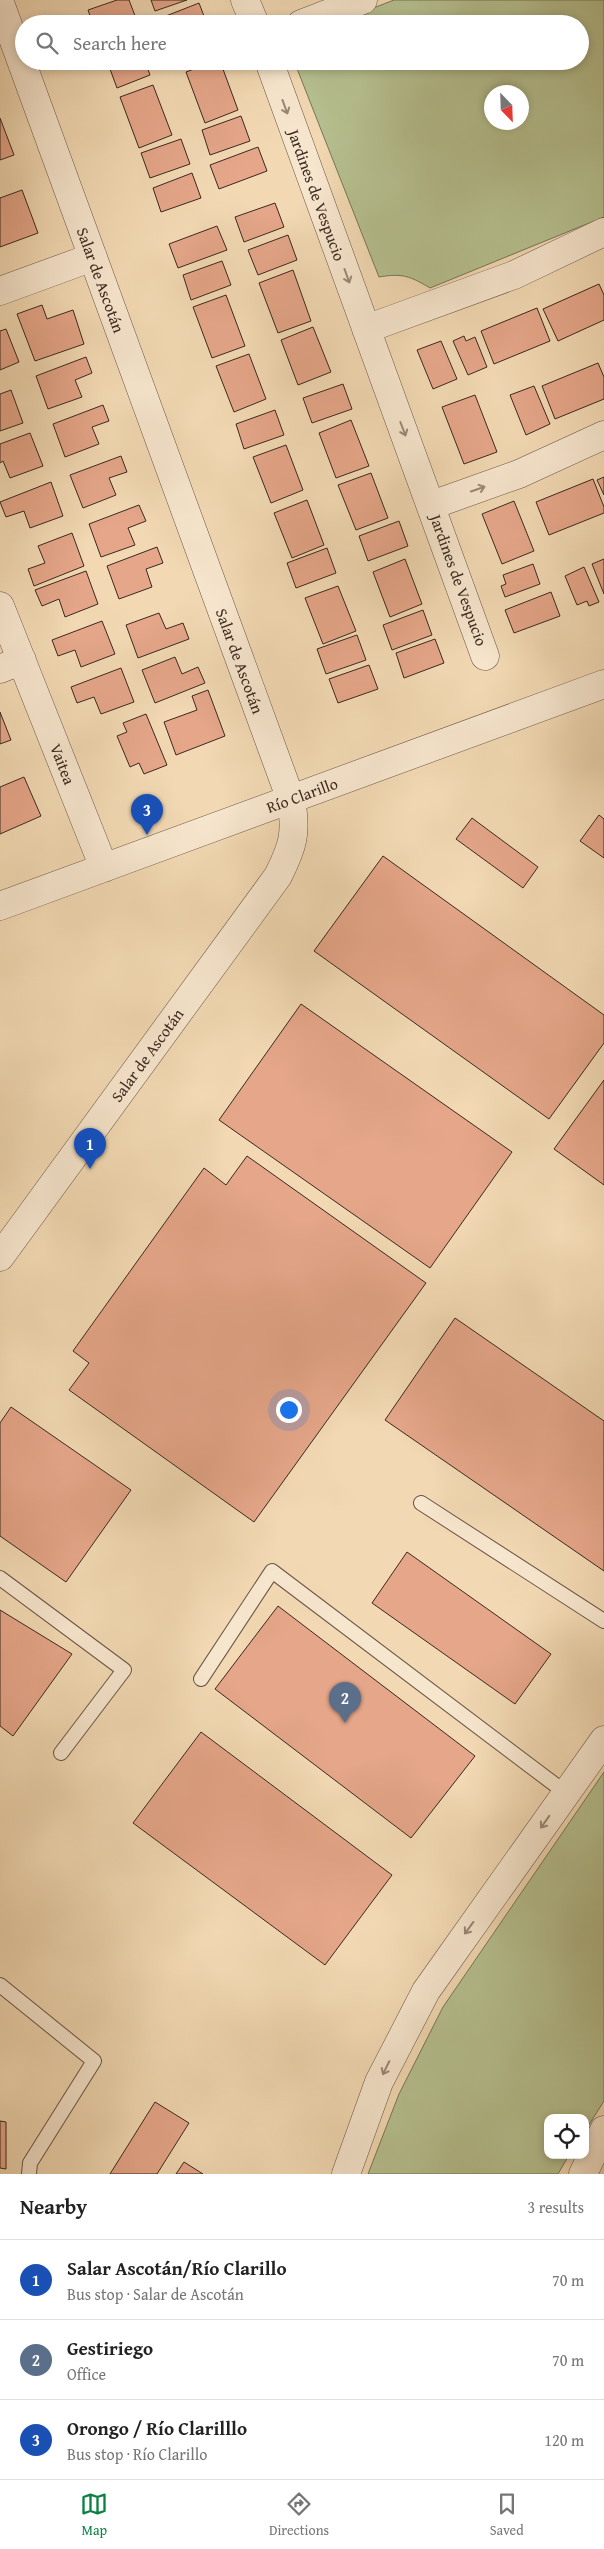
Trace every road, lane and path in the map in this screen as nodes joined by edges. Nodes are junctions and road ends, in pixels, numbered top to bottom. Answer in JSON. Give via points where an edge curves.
{"nodes":[{"id":1,"x":245,"y":0,"type":"edge"},
{"id":2,"x":363,"y":0,"type":"edge"},
{"id":3,"x":0,"y":3,"type":"edge"},
{"id":4,"x":251,"y":15,"type":"edge"},
{"id":5,"x":324,"y":15,"type":"edge"},
{"id":6,"x":15,"y":44,"type":"edge"},
{"id":7,"x":25,"y":70,"type":"edge"},
{"id":8,"x":272,"y":70,"type":"edge"},
{"id":9,"x":604,"y":232,"type":"edge"},
{"id":10,"x":93,"y":257,"type":"junction"},
{"id":11,"x":0,"y":292,"type":"edge"},
{"id":12,"x":366,"y":329,"type":"junction"},
{"id":13,"x":604,"y":435,"type":"edge"},
{"id":14,"x":432,"y":505,"type":"junction"},
{"id":15,"x":0,"y":606,"type":"edge"},
{"id":16,"x":485,"y":656,"type":"dead end"},
{"id":17,"x":11,"y":665,"type":"edge"},
{"id":18,"x":604,"y":684,"type":"edge"},
{"id":19,"x":291,"y":800,"type":"junction"},
{"id":20,"x":104,"y":868,"type":"junction"},
{"id":21,"x":0,"y":906,"type":"edge"},
{"id":22,"x":0,"y":1257,"type":"edge"},
{"id":23,"x":421,"y":1503,"type":"dead end"},
{"id":24,"x":0,"y":1578,"type":"edge"},
{"id":25,"x":604,"y":1621,"type":"edge"},
{"id":26,"x":201,"y":1679,"type":"dead end"},
{"id":27,"x":604,"y":1740,"type":"edge"},
{"id":28,"x":61,"y":1753,"type":"dead end"},
{"id":29,"x":566,"y":1793,"type":"junction"},
{"id":30,"x":0,"y":1984,"type":"edge"},
{"id":31,"x":604,"y":2130,"type":"edge"},
{"id":32,"x":29,"y":2174,"type":"edge"},
{"id":33,"x":346,"y":2174,"type":"edge"},
{"id":34,"x":583,"y":2174,"type":"edge"}],
"edges":[{"from":1,"to":4,"type":"street"},
{"from":2,"to":5,"type":"street"},
{"from":3,"to":6,"type":"street","name":"Salar de Ascotán"},
{"from":7,"to":10,"type":"street","name":"Salar de Ascotán"},
{"from":8,"to":12,"type":"street","name":"Jardines de Vespucio","one_way":true},
{"from":9,"to":12,"type":"street","via":[[514,275]]},
{"from":10,"to":11,"type":"street"},
{"from":10,"to":19,"type":"street","name":"Salar de Ascotán"},
{"from":12,"to":14,"type":"street","name":"Jardines de Vespucio","one_way":true},
{"from":14,"to":13,"type":"street","name":"Jardines de Vespucio","one_way":true,"via":[[519,474]]},
{"from":14,"to":16,"type":"street","name":"Jardines de Vespucio"},
{"from":15,"to":17,"type":"street","name":"Vaitea"},
{"from":17,"to":20,"type":"street","name":"Vaitea"},
{"from":18,"to":19,"type":"street","name":"Río Clarillo"},
{"from":19,"to":20,"type":"street","name":"Río Clarillo"},
{"from":19,"to":22,"type":"street","name":"Salar de Ascotán","via":[[296,825],[292,846],[278,876]]},
{"from":20,"to":21,"type":"street","name":"Río Clarillo"},
{"from":23,"to":25,"type":"lane"},
{"from":24,"to":28,"type":"lane","via":[[124,1670]]},
{"from":26,"to":29,"type":"lane","via":[[272,1571]]},
{"from":27,"to":29,"type":"street"},
{"from":29,"to":33,"type":"street","one_way":true,"via":[[426,1991],[379,2082]]},
{"from":30,"to":32,"type":"lane","via":[[94,2061],[30,2163]]},
{"from":31,"to":34,"type":"street"}]}
